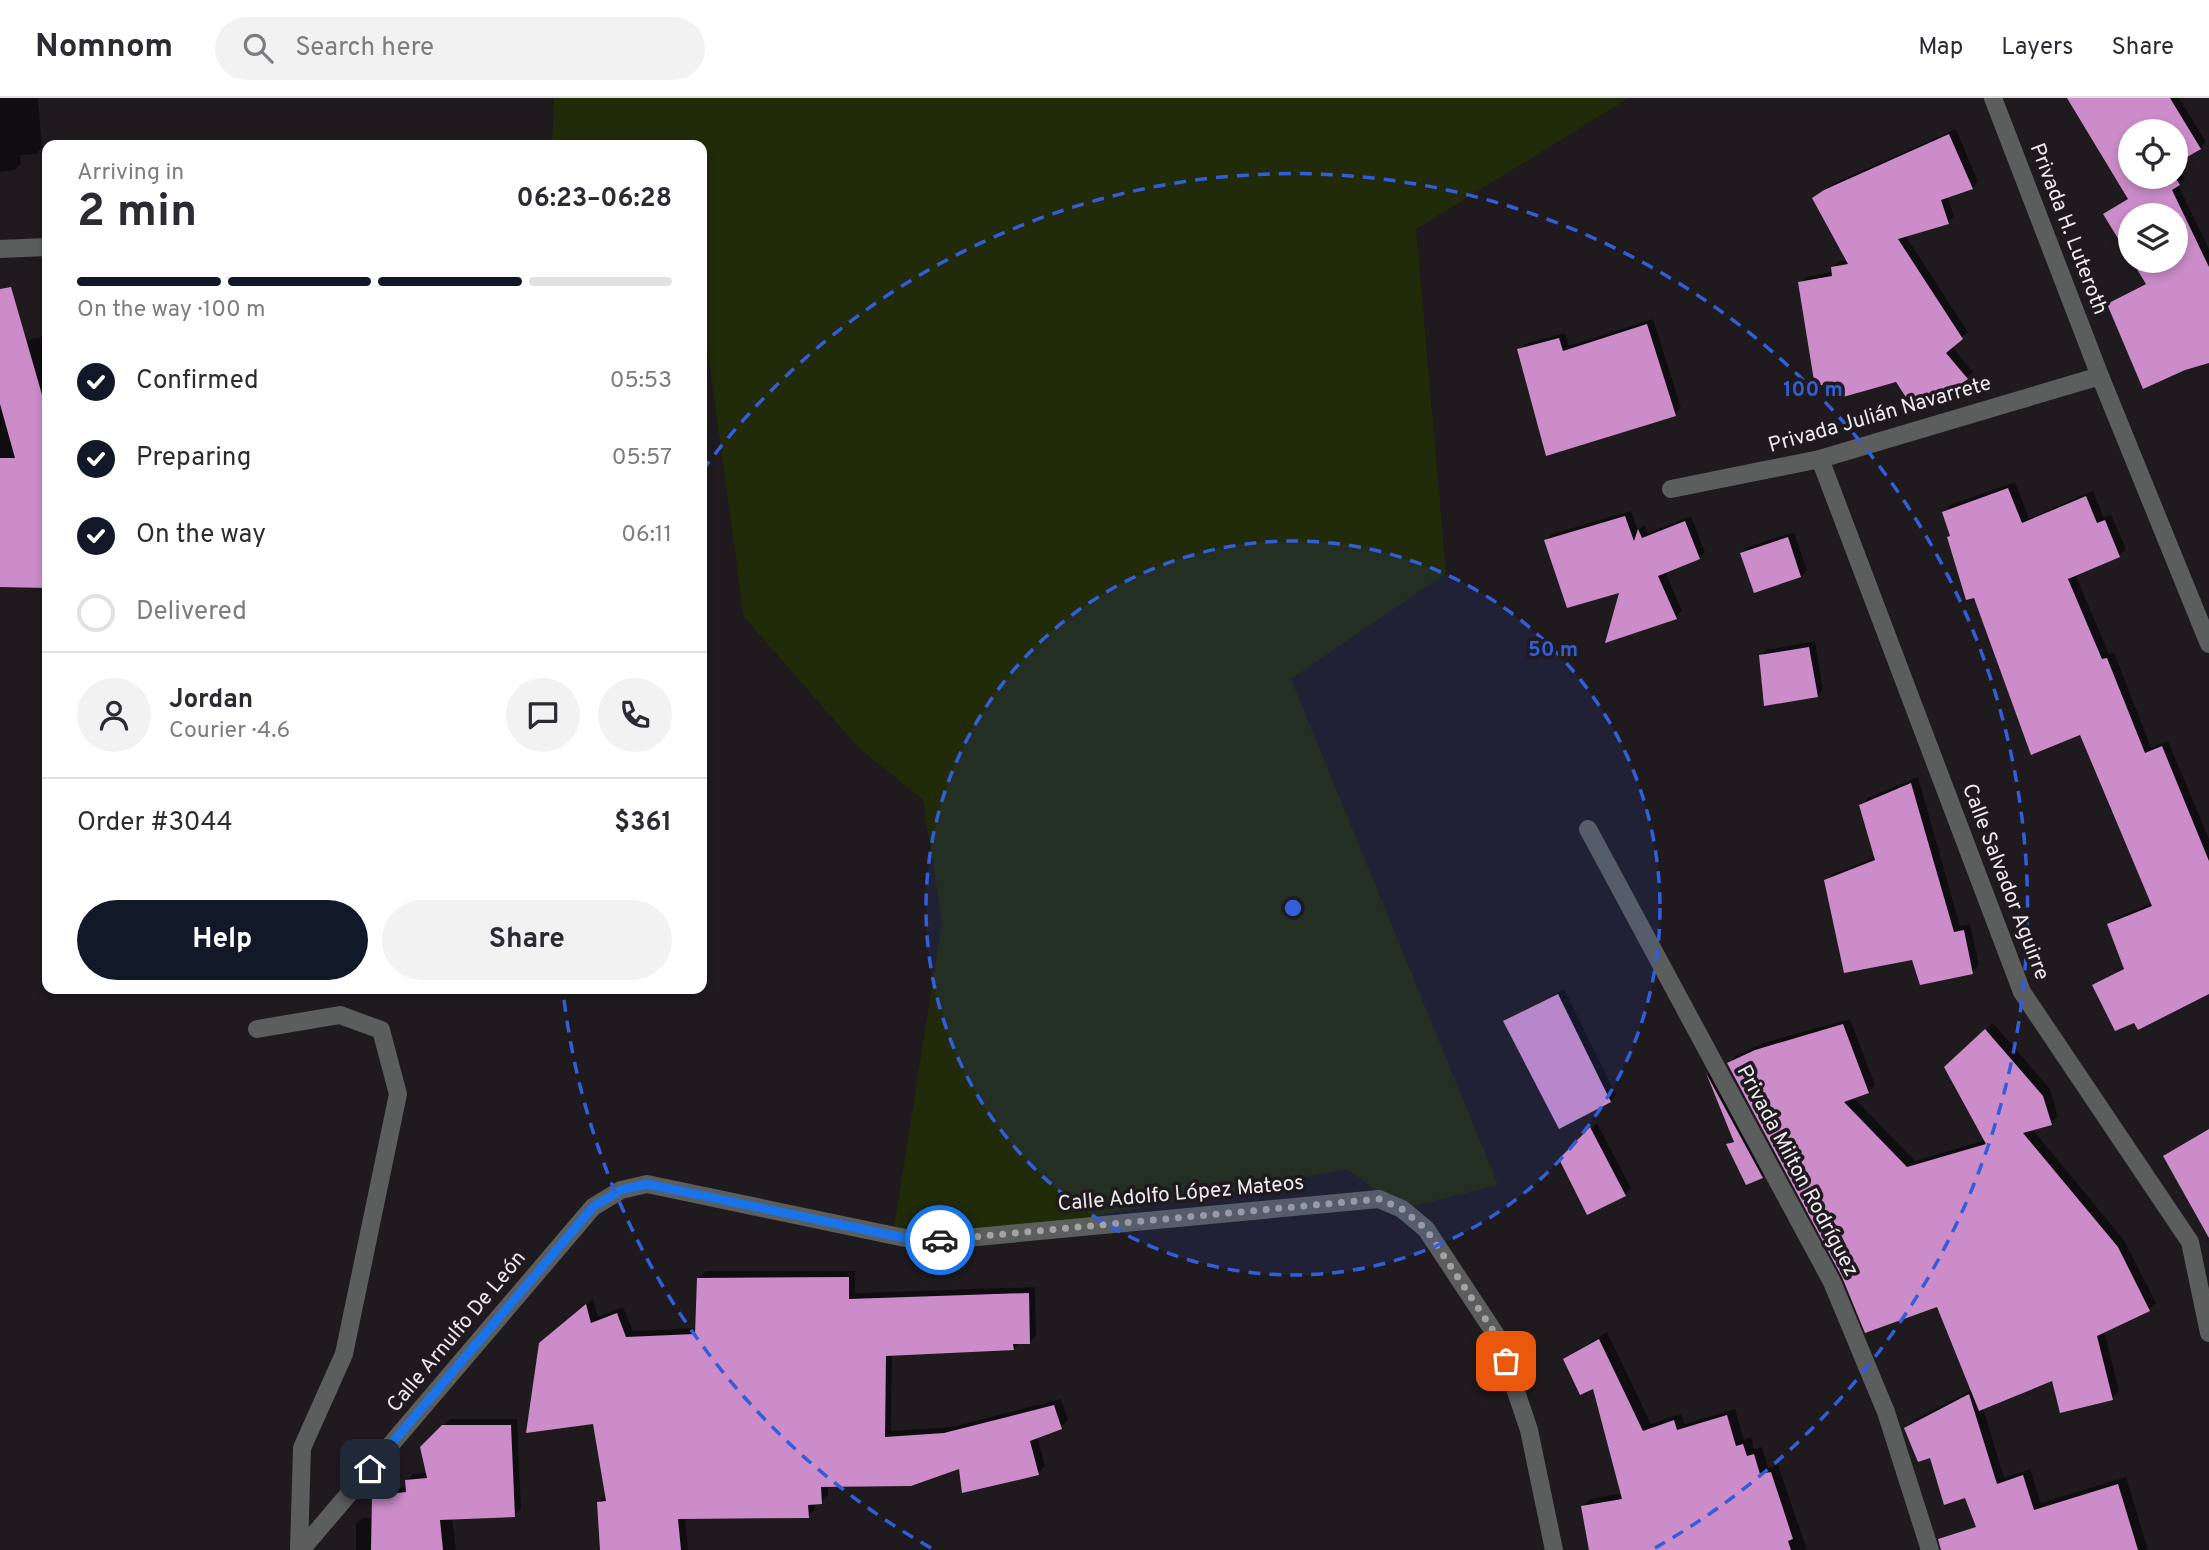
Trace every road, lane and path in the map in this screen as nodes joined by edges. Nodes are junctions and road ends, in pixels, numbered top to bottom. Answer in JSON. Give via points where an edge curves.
{"nodes":[{"id":1,"x":1993,"y":98,"type":"edge"},
{"id":2,"x":42,"y":247,"type":"edge"},
{"id":3,"x":0,"y":249,"type":"edge"},
{"id":4,"x":2100,"y":376,"type":"junction"},
{"id":5,"x":1820,"y":459,"type":"junction"},
{"id":6,"x":1671,"y":489,"type":"dead end"},
{"id":7,"x":2209,"y":644,"type":"edge"},
{"id":8,"x":1588,"y":829,"type":"dead end"},
{"id":9,"x":257,"y":1029,"type":"dead end"},
{"id":10,"x":593,"y":1207,"type":"joint"},
{"id":11,"x":2209,"y":1333,"type":"edge"},
{"id":12,"x":300,"y":1550,"type":"edge"},
{"id":13,"x":1554,"y":1550,"type":"edge"},
{"id":14,"x":1930,"y":1550,"type":"edge"}],
"edges":[{"from":1,"to":4,"type":"street","name":"Privada H. Luteroth"},
{"from":2,"to":3,"type":"street"},
{"from":4,"to":5,"type":"street","name":"Privada Julián Navarrete"},
{"from":4,"to":7,"type":"street","name":"Privada H. Luteroth"},
{"from":5,"to":6,"type":"street","name":"Privada Julián Navarrete"},
{"from":5,"to":11,"type":"street","name":"Calle Salvador Aguirre","via":[[2022,992],[2190,1242]]},
{"from":8,"to":14,"type":"street","name":"Privada Milton Rodríguez","via":[[1832,1282],[1886,1412]]},
{"from":9,"to":12,"type":"street","via":[[340,1015],[381,1030],[398,1094],[344,1354],[302,1448]]},
{"from":10,"to":12,"type":"street","name":"Calle Arnulfo De León"},
{"from":10,"to":13,"type":"street","name":"Calle Adolfo López Mateos","via":[[621,1190],[647,1184],[924,1242],[1379,1199],[1402,1209],[1426,1229],[1498,1338],[1529,1430]]}]}
